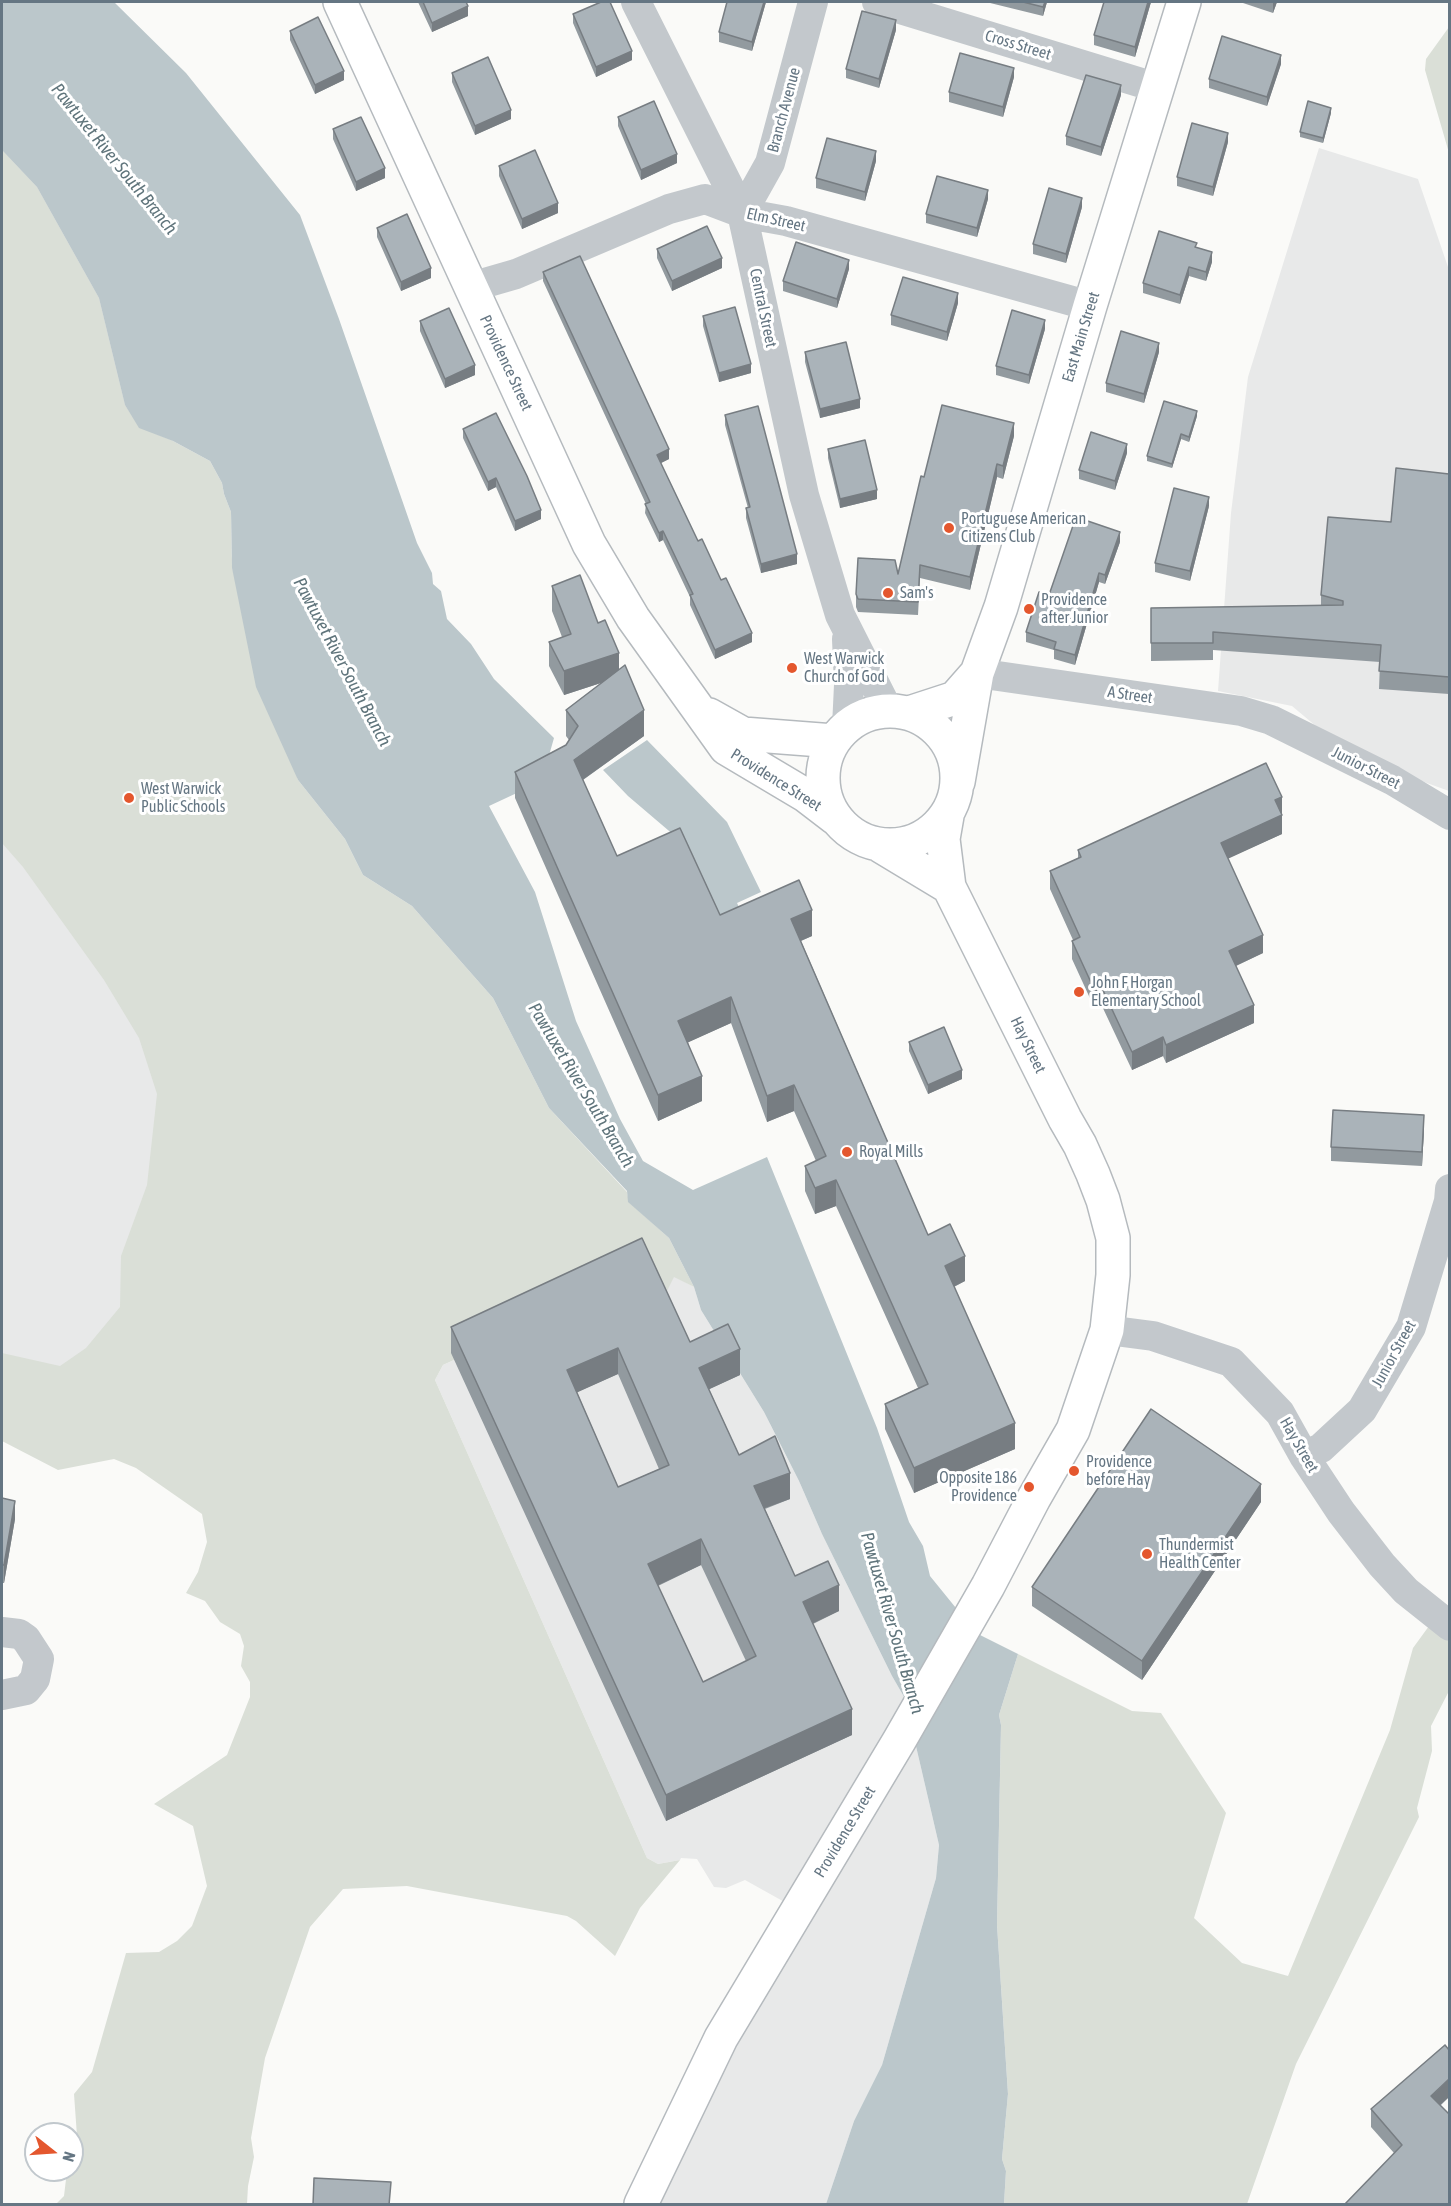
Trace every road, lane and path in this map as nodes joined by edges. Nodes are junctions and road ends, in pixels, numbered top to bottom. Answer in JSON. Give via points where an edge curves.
{"nodes":[{"id":1,"x":340,"y":2,"type":"edge"},
{"id":2,"x":636,"y":2,"type":"edge"},
{"id":3,"x":813,"y":2,"type":"edge"},
{"id":4,"x":877,"y":2,"type":"edge"},
{"id":5,"x":1184,"y":2,"type":"edge"},
{"id":6,"x":1158,"y":88,"type":"junction"},
{"id":7,"x":742,"y":213,"type":"junction"},
{"id":8,"x":471,"y":287,"type":"junction"},
{"id":9,"x":1090,"y":306,"type":"junction"},
{"id":10,"x":846,"y":630,"type":"junction"},
{"id":11,"x":978,"y":673,"type":"junction"},
{"id":12,"x":699,"y":709,"type":"junction"},
{"id":13,"x":898,"y":712,"type":"junction"},
{"id":14,"x":1280,"y":726,"type":"joint"},
{"id":15,"x":840,"y":734,"type":"junction"},
{"id":16,"x":958,"y":782,"type":"junction"},
{"id":17,"x":1449,"y":815,"type":"edge"},
{"id":18,"x":947,"y":816,"type":"junction"},
{"id":19,"x":835,"y":818,"type":"junction"},
{"id":20,"x":881,"y":846,"type":"junction"},
{"id":21,"x":949,"y":887,"type":"junction"},
{"id":22,"x":1449,"y":1189,"type":"edge"},
{"id":23,"x":1107,"y":1330,"type":"junction"},
{"id":24,"x":1304,"y":1456,"type":"junction"},
{"id":25,"x":1449,"y":1626,"type":"edge"},
{"id":26,"x":2,"y":1632,"type":"edge"},
{"id":27,"x":2,"y":1695,"type":"edge"},
{"id":28,"x":641,"y":2205,"type":"edge"}],
"edges":[{"from":1,"to":8,"type":"main road","name":"Providence Street"},
{"from":2,"to":7,"type":"street","name":"Central Street"},
{"from":3,"to":7,"type":"street","name":"Branch Avenue","via":[[770,163]]},
{"from":4,"to":6,"type":"street","name":"Cross Street"},
{"from":5,"to":6,"type":"main road","name":"East Main Street"},
{"from":6,"to":9,"type":"main road","name":"East Main Street"},
{"from":7,"to":8,"type":"street","name":"Elm Street","via":[[705,199],[669,209],[516,274]]},
{"from":7,"to":9,"type":"street","name":"Elm Street","via":[[786,221]]},
{"from":7,"to":10,"type":"street","name":"Central Street","via":[[804,495]]},
{"from":8,"to":12,"type":"main road","name":"Providence Street","via":[[589,543],[633,618]]},
{"from":9,"to":11,"type":"main road","name":"East Main Street","via":[[1001,608]]},
{"from":10,"to":13,"type":"street"},
{"from":10,"to":15,"type":"street","via":[[849,685]]},
{"from":11,"to":13,"type":"main road","name":"East Main Street","via":[[955,698]]},
{"from":11,"to":14,"type":"street","name":"A Street","via":[[1241,711]]},
{"from":11,"to":16,"type":"main road","name":"East Main Street"},
{"from":12,"to":15,"type":"main road","name":"Providence Street","via":[[743,734]]},
{"from":12,"to":19,"type":"main road","name":"Providence Street","via":[[726,748],[805,795]]},
{"from":13,"to":15,"type":"main road","via":[[866,715]]},
{"from":13,"to":16,"type":"main road","via":[[929,722],[946,739],[956,759]]},
{"from":14,"to":17,"type":"street","name":"Junior Street","via":[[1392,780]]},
{"from":15,"to":19,"type":"main road","via":[[825,760],[823,780],[826,800]]},
{"from":16,"to":18,"type":"main road"},
{"from":18,"to":20,"type":"main road","via":[[935,830],[918,840],[901,846]]},
{"from":18,"to":21,"type":"main road","name":"Hay Street","via":[[943,839]]},
{"from":19,"to":20,"type":"main road","via":[[864,841]]},
{"from":20,"to":21,"type":"main road"},
{"from":21,"to":23,"type":"main road","name":"Hay Street","via":[[1093,1173],[1113,1238]]},
{"from":22,"to":24,"type":"street","name":"Junior Street","via":[[1449,1201],[1412,1327],[1362,1410],[1321,1448]]},
{"from":23,"to":24,"type":"street","name":"Hay Street","via":[[1153,1336],[1232,1362],[1280,1413]]},
{"from":23,"to":28,"type":"main road","name":"Providence Street","via":[[1086,1397],[1056,1463],[899,1741],[722,2038]]},
{"from":24,"to":25,"type":"street","name":"Hay Street","via":[[1382,1565],[1406,1591]]},
{"from":26,"to":27,"type":"street","via":[[26,1639],[39,1659],[35,1679],[26,1690]]}]}
